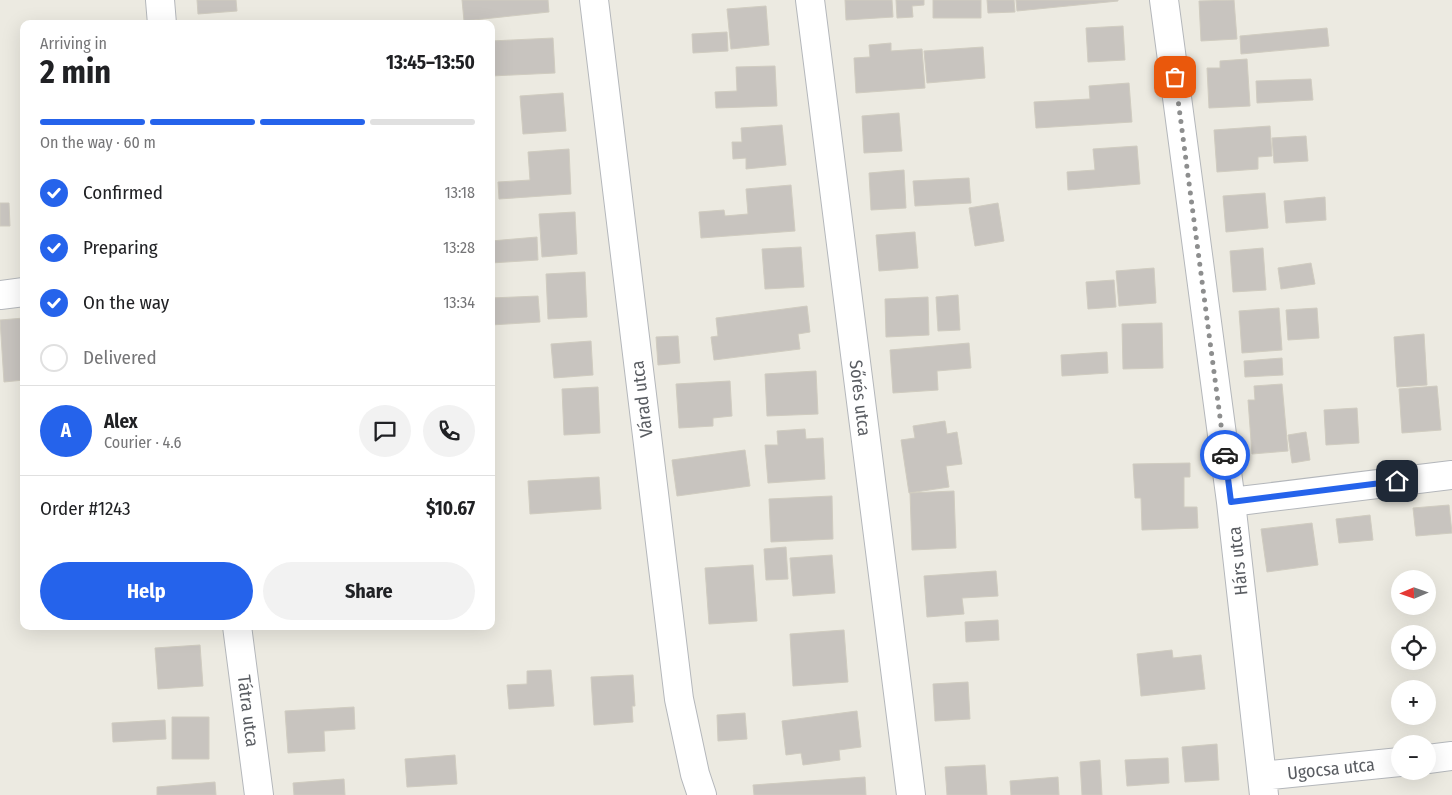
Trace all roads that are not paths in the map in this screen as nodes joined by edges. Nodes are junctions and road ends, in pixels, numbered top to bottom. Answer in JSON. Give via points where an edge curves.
{"nodes":[{"id":1,"x":160,"y":0,"type":"edge"},
{"id":2,"x":594,"y":0,"type":"edge"},
{"id":3,"x":810,"y":0,"type":"edge"},
{"id":4,"x":1164,"y":0,"type":"edge"},
{"id":5,"x":162,"y":20,"type":"edge"},
{"id":6,"x":20,"y":292,"type":"edge"},
{"id":7,"x":0,"y":295,"type":"edge"},
{"id":8,"x":1452,"y":474,"type":"edge"},
{"id":9,"x":1231,"y":502,"type":"junction"},
{"id":10,"x":237,"y":630,"type":"edge"},
{"id":11,"x":1452,"y":756,"type":"edge"},
{"id":12,"x":1436,"y":758,"type":"edge"},
{"id":13,"x":1391,"y":764,"type":"edge"},
{"id":14,"x":1263,"y":786,"type":"edge"},
{"id":15,"x":258,"y":795,"type":"edge"},
{"id":16,"x":702,"y":795,"type":"edge"},
{"id":17,"x":911,"y":795,"type":"edge"}],
"edges":[{"from":1,"to":5,"type":"street"},
{"from":2,"to":16,"type":"street","name":"Várad utca","via":[[678,699]]},
{"from":3,"to":17,"type":"street","name":"Sőrés utca"},
{"from":4,"to":9,"type":"street","name":"Hárs utca"},
{"from":6,"to":7,"type":"street"},
{"from":8,"to":9,"type":"street"},
{"from":9,"to":14,"type":"street","name":"Hárs utca"},
{"from":10,"to":15,"type":"street","name":"Tátra utca"},
{"from":11,"to":12,"type":"street"},
{"from":13,"to":14,"type":"street","name":"Ugocsa utca"}]}
